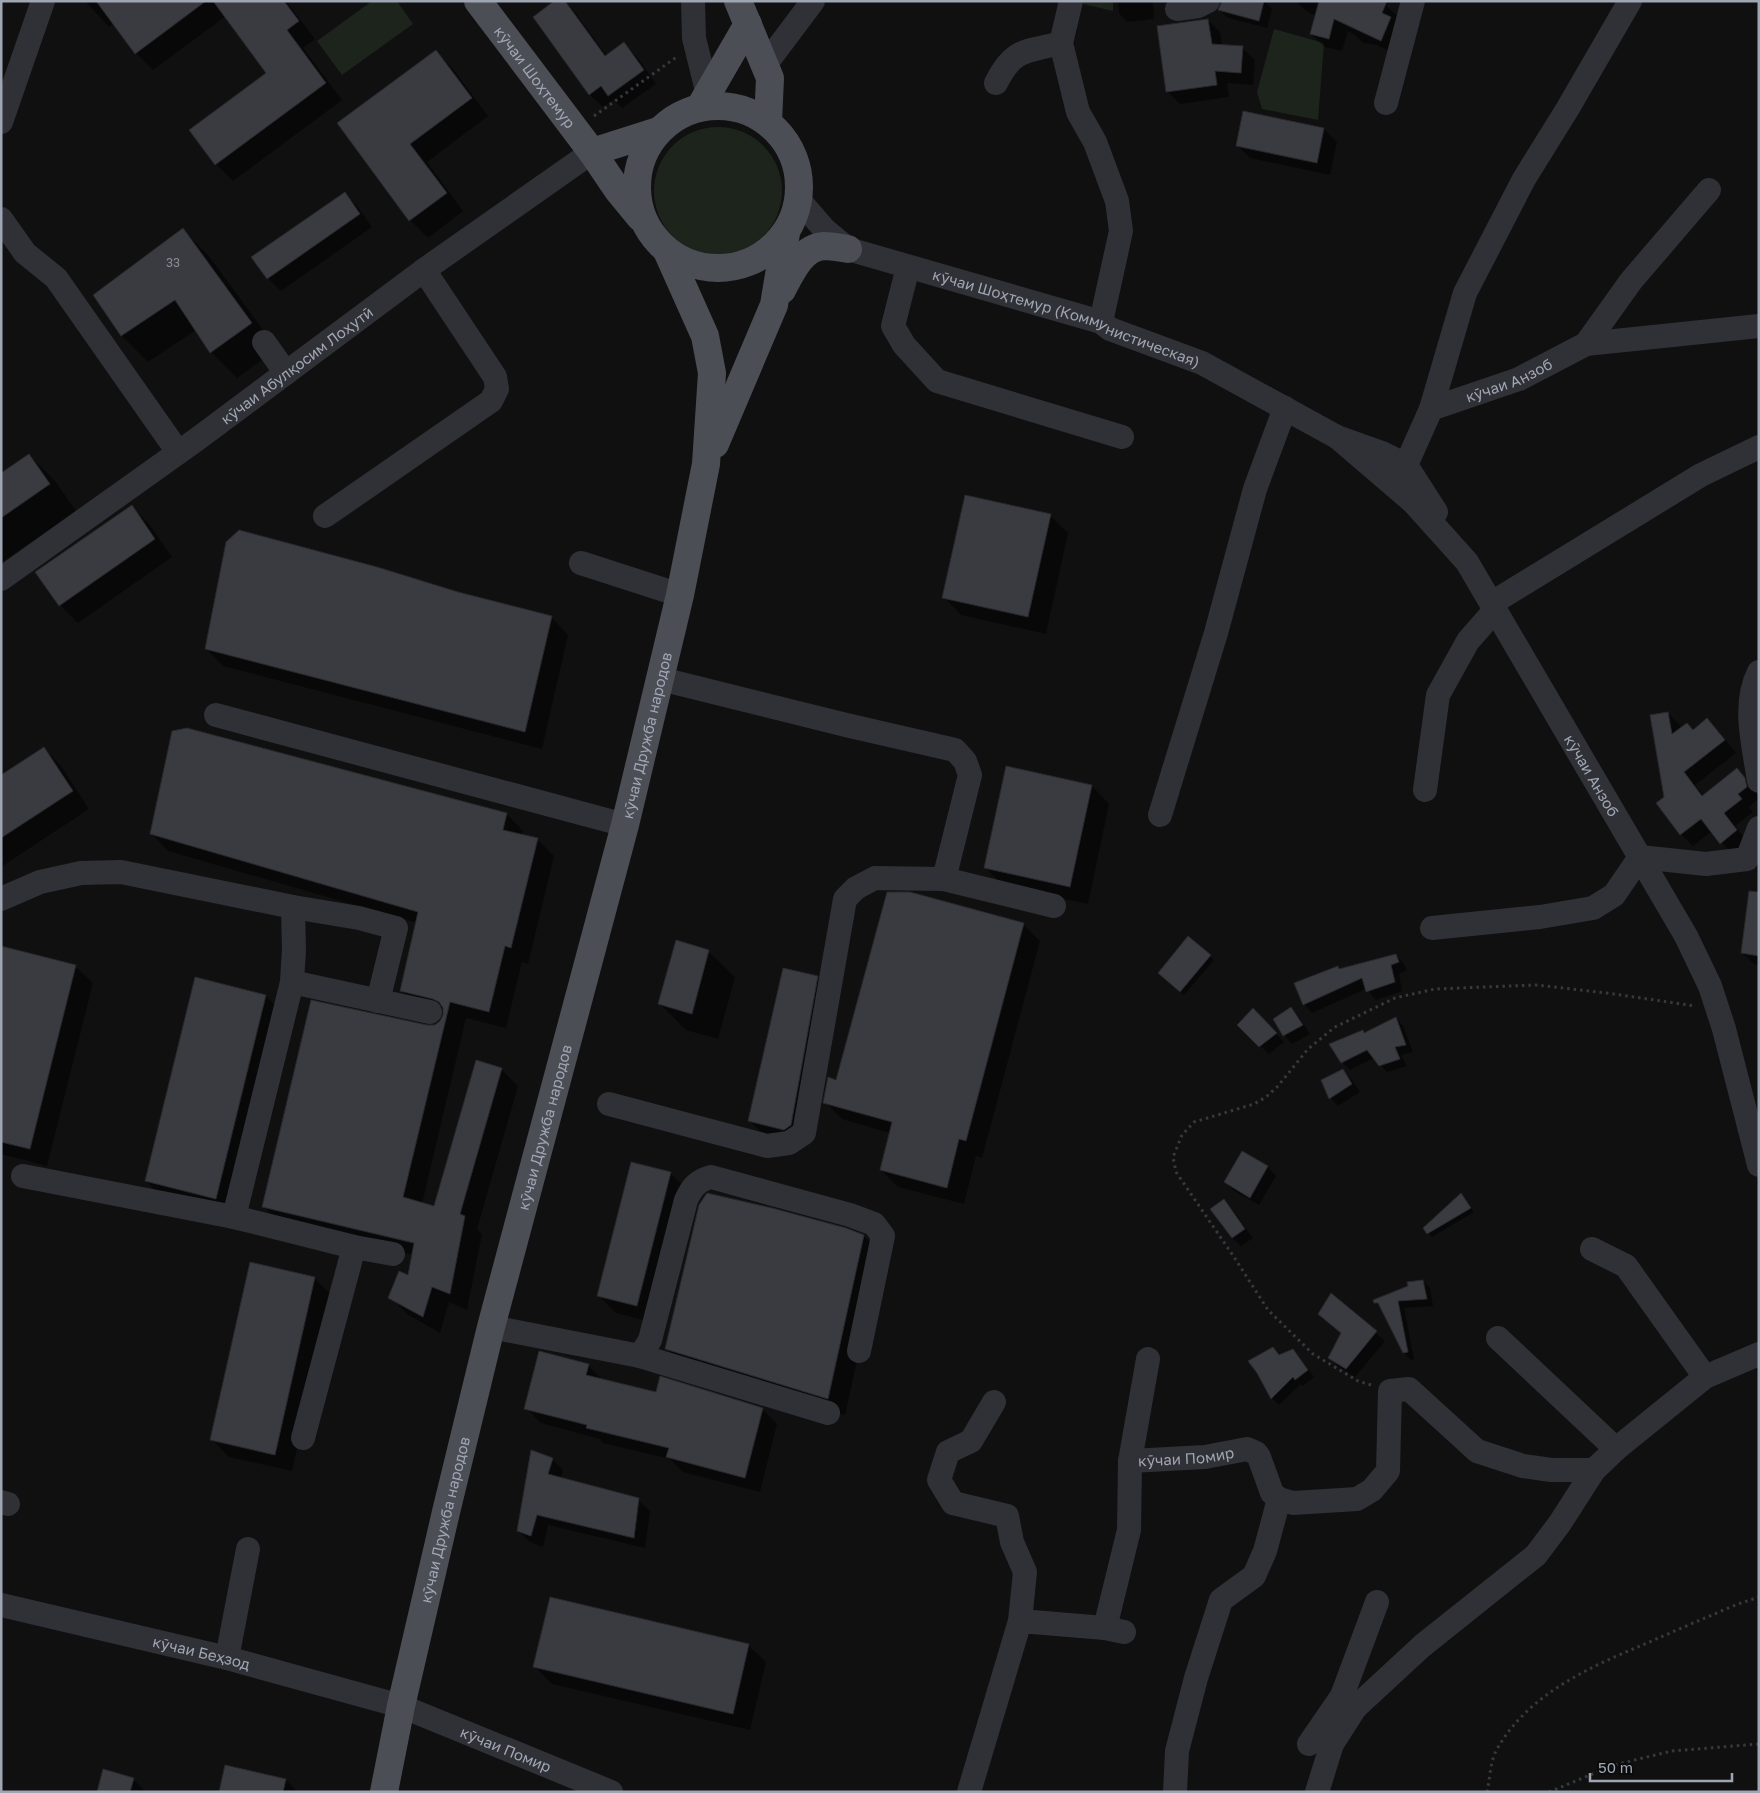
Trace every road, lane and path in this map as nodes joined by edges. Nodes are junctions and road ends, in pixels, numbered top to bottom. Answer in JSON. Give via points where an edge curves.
{"nodes":[{"id":1,"x":43,"y":1,"type":"edge"},
{"id":2,"x":478,"y":1,"type":"edge"},
{"id":3,"x":693,"y":1,"type":"edge"},
{"id":4,"x":813,"y":1,"type":"edge"},
{"id":5,"x":1072,"y":1,"type":"edge"},
{"id":6,"x":1208,"y":1,"type":"edge"},
{"id":7,"x":1413,"y":1,"type":"edge"},
{"id":8,"x":1630,"y":1,"type":"edge"},
{"id":9,"x":741,"y":9,"type":"edge"},
{"id":10,"x":1177,"y":9,"type":"dead end"},
{"id":11,"x":694,"y":38,"type":"junction"},
{"id":12,"x":1061,"y":43,"type":"junction"},
{"id":13,"x":765,"y":65,"type":"junction"},
{"id":14,"x":996,"y":83,"type":"dead end"},
{"id":15,"x":704,"y":101,"type":"junction"},
{"id":16,"x":1386,"y":103,"type":"dead end"},
{"id":17,"x":588,"y":109,"type":"dead end"},
{"id":18,"x":1,"y":122,"type":"edge"},
{"id":19,"x":768,"y":122,"type":"junction"},
{"id":20,"x":658,"y":131,"type":"junction"},
{"id":21,"x":592,"y":152,"type":"junction"},
{"id":22,"x":1709,"y":190,"type":"dead end"},
{"id":23,"x":799,"y":200,"type":"junction"},
{"id":24,"x":1,"y":218,"type":"edge"},
{"id":25,"x":643,"y":220,"type":"junction"},
{"id":26,"x":786,"y":234,"type":"junction"},
{"id":27,"x":848,"y":249,"type":"junction"},
{"id":28,"x":667,"y":251,"type":"junction"},
{"id":29,"x":908,"y":267,"type":"junction"},
{"id":30,"x":424,"y":270,"type":"junction"},
{"id":31,"x":774,"y":305,"type":"junction"},
{"id":32,"x":1101,"y":322,"type":"junction"},
{"id":33,"x":1759,"y":326,"type":"edge"},
{"id":34,"x":264,"y":342,"type":"dead end"},
{"id":35,"x":1586,"y":344,"type":"junction"},
{"id":36,"x":286,"y":373,"type":"junction"},
{"id":37,"x":1285,"y":408,"type":"junction"},
{"id":38,"x":1431,"y":409,"type":"junction"},
{"id":39,"x":1122,"y":437,"type":"dead end"},
{"id":40,"x":1337,"y":437,"type":"junction"},
{"id":41,"x":1759,"y":447,"type":"edge"},
{"id":42,"x":178,"y":452,"type":"junction"},
{"id":43,"x":706,"y":464,"type":"junction"},
{"id":44,"x":1406,"y":466,"type":"junction"},
{"id":45,"x":325,"y":516,"type":"dead end"},
{"id":46,"x":1467,"y":562,"type":"junction"},
{"id":47,"x":582,"y":563,"type":"dead end"},
{"id":48,"x":1,"y":579,"type":"edge"},
{"id":49,"x":680,"y":595,"type":"junction"},
{"id":50,"x":1494,"y":606,"type":"junction"},
{"id":51,"x":1759,"y":672,"type":"edge"},
{"id":52,"x":661,"y":679,"type":"junction"},
{"id":53,"x":216,"y":714,"type":"dead end"},
{"id":54,"x":1759,"y":781,"type":"edge"},
{"id":55,"x":1425,"y":790,"type":"dead end"},
{"id":56,"x":1160,"y":815,"type":"dead end"},
{"id":57,"x":625,"y":825,"type":"junction"},
{"id":58,"x":1759,"y":828,"type":"edge"},
{"id":59,"x":1640,"y":857,"type":"junction"},
{"id":60,"x":1753,"y":859,"type":"edge"},
{"id":61,"x":944,"y":879,"type":"junction"},
{"id":62,"x":1,"y":899,"type":"edge"},
{"id":63,"x":1054,"y":906,"type":"dead end"},
{"id":64,"x":293,"y":907,"type":"junction"},
{"id":65,"x":1432,"y":928,"type":"dead end"},
{"id":66,"x":292,"y":982,"type":"junction"},
{"id":67,"x":378,"y":1001,"type":"junction"},
{"id":68,"x":1718,"y":1010,"type":"junction"},
{"id":69,"x":430,"y":1012,"type":"dead end"},
{"id":70,"x":609,"y":1104,"type":"dead end"},
{"id":71,"x":1759,"y":1165,"type":"edge"},
{"id":72,"x":23,"y":1176,"type":"dead end"},
{"id":73,"x":234,"y":1217,"type":"junction"},
{"id":74,"x":354,"y":1247,"type":"junction"},
{"id":75,"x":1592,"y":1249,"type":"dead end"},
{"id":76,"x":393,"y":1254,"type":"dead end"},
{"id":77,"x":491,"y":1327,"type":"junction"},
{"id":78,"x":1498,"y":1338,"type":"dead end"},
{"id":79,"x":859,"y":1351,"type":"dead end"},
{"id":80,"x":1759,"y":1354,"type":"edge"},
{"id":81,"x":640,"y":1356,"type":"junction"},
{"id":82,"x":1148,"y":1359,"type":"dead end"},
{"id":83,"x":1705,"y":1377,"type":"junction"},
{"id":84,"x":1390,"y":1391,"type":"junction"},
{"id":85,"x":994,"y":1402,"type":"dead end"},
{"id":86,"x":828,"y":1413,"type":"dead end"},
{"id":87,"x":303,"y":1438,"type":"dead end"},
{"id":88,"x":1616,"y":1449,"type":"junction"},
{"id":89,"x":1130,"y":1461,"type":"junction"},
{"id":90,"x":1594,"y":1470,"type":"junction"},
{"id":91,"x":1278,"y":1499,"type":"junction"},
{"id":92,"x":248,"y":1549,"type":"dead end"},
{"id":93,"x":1759,"y":1597,"type":"edge"},
{"id":94,"x":1377,"y":1602,"type":"dead end"},
{"id":95,"x":1,"y":1605,"type":"edge"},
{"id":96,"x":1020,"y":1621,"type":"junction"},
{"id":97,"x":227,"y":1658,"type":"junction"},
{"id":98,"x":1348,"y":1702,"type":"junction"},
{"id":99,"x":401,"y":1706,"type":"junction"},
{"id":100,"x":1309,"y":1744,"type":"dead end"},
{"id":101,"x":1759,"y":1744,"type":"edge"},
{"id":102,"x":384,"y":1792,"type":"edge"},
{"id":103,"x":611,"y":1792,"type":"edge"},
{"id":104,"x":969,"y":1792,"type":"edge"},
{"id":105,"x":1175,"y":1792,"type":"edge"},
{"id":106,"x":1317,"y":1792,"type":"edge"},
{"id":107,"x":1487,"y":1792,"type":"edge"},
{"id":108,"x":1549,"y":1792,"type":"edge"}],
"edges":[{"from":1,"to":18,"type":"street"},
{"from":2,"to":21,"type":"main road","name":"кӯчаи Шоҳтемур"},
{"from":3,"to":11,"type":"street"},
{"from":4,"to":13,"type":"street"},
{"from":5,"to":12,"type":"street"},
{"from":6,"to":10,"type":"street"},
{"from":7,"to":16,"type":"street"},
{"from":8,"to":38,"type":"street","via":[[1524,179],[1465,293]]},
{"from":9,"to":13,"type":"main road"},
{"from":9,"to":15,"type":"main road"},
{"from":11,"to":15,"type":"street"},
{"from":11,"to":17,"type":"path","via":[[682,53],[593,117]]},
{"from":12,"to":14,"type":"street","via":[[1020,54],[1004,67]]},
{"from":12,"to":32,"type":"street","via":[[1078,112],[1095,142],[1117,201],[1121,231]]},
{"from":13,"to":19,"type":"main road","via":[[770,78]]},
{"from":15,"to":19,"type":"main road","via":[[736,107]]},
{"from":15,"to":20,"type":"main road"},
{"from":19,"to":23,"type":"main road","via":[[794,157],[799,178]]},
{"from":20,"to":21,"type":"main road"},
{"from":20,"to":25,"type":"main road","via":[[644,151],[637,173],[636,197]]},
{"from":21,"to":25,"type":"main road","name":"кӯчаи Шоҳтемур"},
{"from":21,"to":30,"type":"street","name":"кӯчаи Абулқосим Лоҳутӣ"},
{"from":22,"to":35,"type":"street","via":[[1632,280]]},
{"from":23,"to":26,"type":"main road"},
{"from":23,"to":27,"type":"street","name":"кӯчаи Шоҳтемур (Коммунистическая)","via":[[825,230]]},
{"from":24,"to":42,"type":"street","via":[[25,253],[56,278]]},
{"from":25,"to":28,"type":"main road"},
{"from":26,"to":28,"type":"main road","via":[[762,257],[730,268],[697,266]]},
{"from":26,"to":31,"type":"main road"},
{"from":27,"to":29,"type":"street","name":"кӯчаи Шоҳтемур (Коммунистическая)"},
{"from":27,"to":31,"type":"main road","via":[[823,246],[810,251],[795,264]]},
{"from":28,"to":43,"type":"main road","via":[[705,336],[712,373]]},
{"from":29,"to":32,"type":"street","name":"кӯчаи Шоҳтемур (Коммунистическая)"},
{"from":29,"to":39,"type":"street","via":[[892,326],[904,345],[937,381]]},
{"from":30,"to":36,"type":"street","name":"кӯчаи Абулқосим Лоҳутӣ"},
{"from":30,"to":45,"type":"street","via":[[495,377],[497,389],[491,401]]},
{"from":31,"to":43,"type":"main road"},
{"from":32,"to":37,"type":"street","name":"кӯчаи Шоҳтемур (Коммунистическая)","via":[[1110,329],[1202,363]]},
{"from":33,"to":35,"type":"street","name":"кӯчаи Анзоб"},
{"from":34,"to":36,"type":"street"},
{"from":35,"to":38,"type":"street","name":"кӯчаи Анзоб","via":[[1519,379]]},
{"from":36,"to":42,"type":"street","name":"кӯчаи Абулқосим Лоҳутӣ"},
{"from":37,"to":40,"type":"street","name":"кӯчаи Шоҳтемур (Коммунистическая)"},
{"from":37,"to":56,"type":"street","via":[[1255,489],[1216,633]]},
{"from":38,"to":44,"type":"street"},
{"from":40,"to":44,"type":"street"},
{"from":40,"to":46,"type":"street","name":"кӯчаи Анзоб","via":[[1413,502]]},
{"from":41,"to":50,"type":"street","via":[[1701,475]]},
{"from":42,"to":48,"type":"street","name":"кӯчаи Абулқосим Лоҳутӣ"},
{"from":43,"to":49,"type":"main road","name":"кӯчаи Дружба народов"},
{"from":44,"to":46,"type":"street","name":"кӯчаи Анзоб"},
{"from":46,"to":50,"type":"street","name":"кӯчаи Анзоб"},
{"from":47,"to":49,"type":"street"},
{"from":49,"to":52,"type":"main road","name":"кӯчаи Дружба народов"},
{"from":50,"to":55,"type":"street","via":[[1468,641],[1438,695]]},
{"from":50,"to":59,"type":"street","name":"кӯчаи Анзоб"},
{"from":51,"to":54,"type":"street","via":[[1750,699]]},
{"from":52,"to":57,"type":"main road","name":"кӯчаи Дружба народов"},
{"from":52,"to":61,"type":"street","via":[[955,750],[965,761],[970,775]]},
{"from":53,"to":57,"type":"street"},
{"from":57,"to":77,"type":"main road","name":"кӯчаи Дружба народов"},
{"from":58,"to":60,"type":"street"},
{"from":59,"to":60,"type":"street","via":[[1706,864]]},
{"from":59,"to":65,"type":"street","via":[[1614,895],[1593,908]]},
{"from":59,"to":68,"type":"street","name":"кӯчаи Анзоб","via":[[1686,936]]},
{"from":61,"to":63,"type":"street"},
{"from":61,"to":70,"type":"street","via":[[875,878],[856,888],[845,900],[804,1133],[790,1143],[767,1146]]},
{"from":62,"to":64,"type":"street","via":[[40,882],[81,873],[122,872]]},
{"from":64,"to":66,"type":"street"},
{"from":64,"to":67,"type":"street","via":[[396,928]]},
{"from":66,"to":67,"type":"street"},
{"from":66,"to":73,"type":"street"},
{"from":67,"to":69,"type":"street"},
{"from":68,"to":71,"type":"street","name":"кӯчаи Анзоб"},
{"from":68,"to":84,"type":"path","via":[[1536,985],[1435,989],[1403,996],[1335,1027],[1308,1050],[1266,1097],[1254,1104],[1194,1122],[1182,1135],[1173,1157],[1176,1172],[1268,1310],[1313,1354],[1358,1381]]},
{"from":72,"to":73,"type":"street"},
{"from":73,"to":74,"type":"street"},
{"from":74,"to":76,"type":"street"},
{"from":74,"to":87,"type":"street"},
{"from":75,"to":83,"type":"street","via":[[1626,1266]]},
{"from":77,"to":81,"type":"street"},
{"from":77,"to":99,"type":"main road","name":"кӯчаи Дружба народов"},
{"from":78,"to":88,"type":"street"},
{"from":79,"to":81,"type":"street","via":[[883,1236],[874,1224],[711,1177],[692,1187],[686,1200],[650,1340]]},
{"from":80,"to":83,"type":"street"},
{"from":81,"to":86,"type":"street"},
{"from":82,"to":89,"type":"street"},
{"from":83,"to":88,"type":"street"},
{"from":84,"to":90,"type":"street","via":[[1409,1389],[1477,1451],[1523,1466]]},
{"from":84,"to":91,"type":"street","via":[[1388,1471],[1372,1490],[1357,1499],[1292,1504]]},
{"from":85,"to":96,"type":"street","via":[[971,1441],[948,1452],[939,1480],[953,1504],[1007,1516],[1012,1542],[1025,1572]]},
{"from":88,"to":90,"type":"street"},
{"from":89,"to":91,"type":"street","name":"кӯчаи Помир","via":[[1205,1457],[1247,1449],[1260,1458],[1272,1493]]},
{"from":89,"to":96,"type":"street","name":"кӯчаи Помир","via":[[1128,1530],[1114,1630]]},
{"from":90,"to":98,"type":"street","via":[[1536,1555]]},
{"from":91,"to":105,"type":"street","via":[[1254,1576],[1221,1600],[1196,1678],[1178,1751]]},
{"from":92,"to":97,"type":"street"},
{"from":93,"to":107,"type":"path","via":[[1590,1668],[1541,1699],[1523,1714],[1495,1753]]},
{"from":94,"to":98,"type":"street"},
{"from":95,"to":97,"type":"street","name":"кӯчаи Беҳзод"},
{"from":96,"to":104,"type":"street"},
{"from":97,"to":99,"type":"street","name":"кӯчаи Беҳзод"},
{"from":98,"to":100,"type":"street"},
{"from":98,"to":106,"type":"street"},
{"from":99,"to":102,"type":"main road","name":"кӯчаи Дружба народов"},
{"from":99,"to":103,"type":"street","name":"кӯчаи Помир"},
{"from":101,"to":108,"type":"path","via":[[1672,1751],[1614,1765]]}]}
